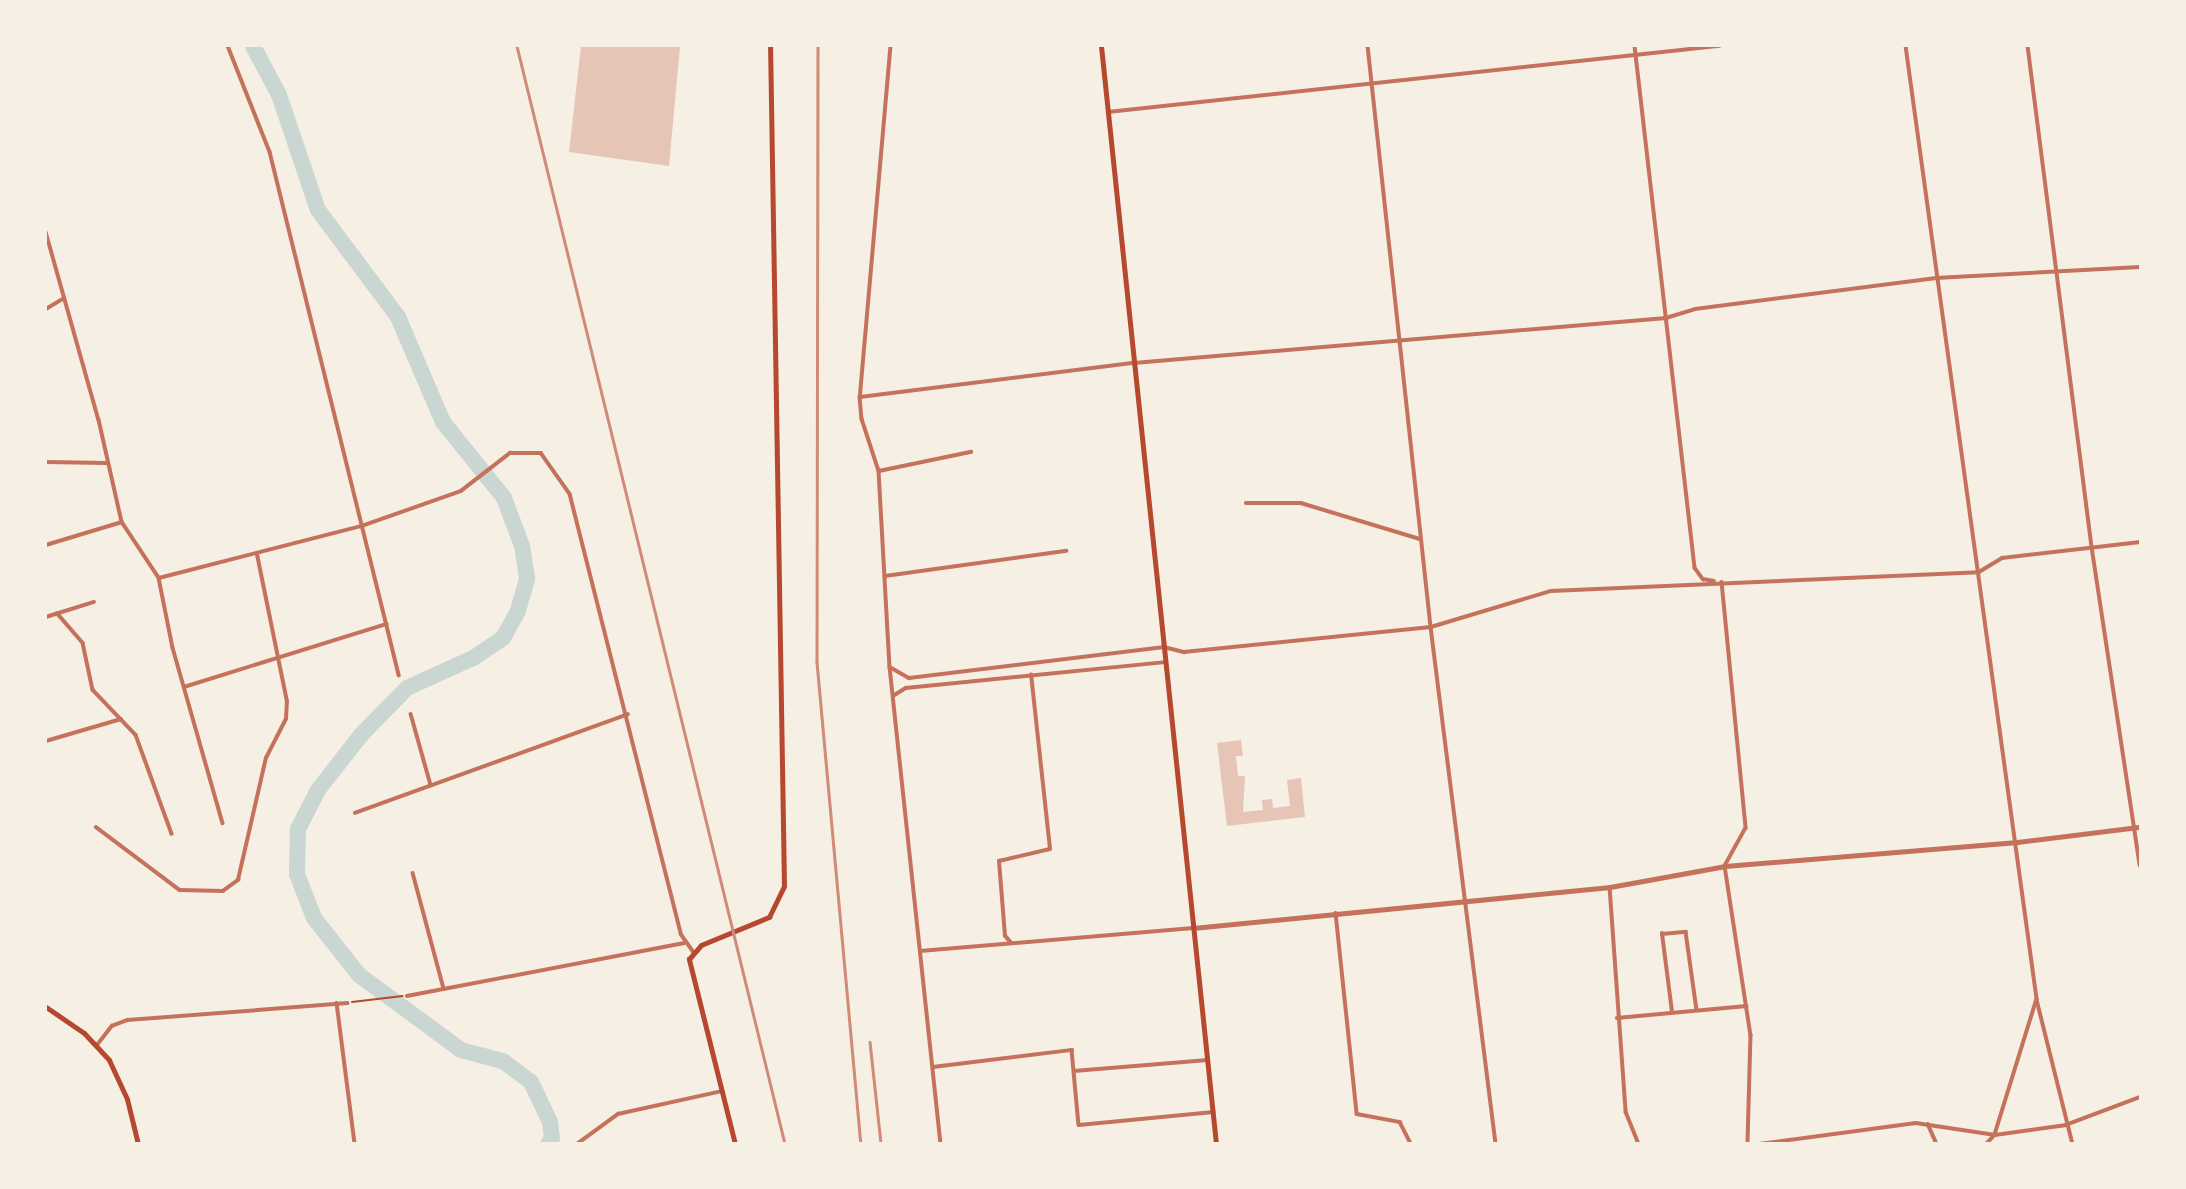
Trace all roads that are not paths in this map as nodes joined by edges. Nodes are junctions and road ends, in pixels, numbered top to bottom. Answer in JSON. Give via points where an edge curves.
{"nodes":[{"id":1,"x":228,"y":46,"type":"edge"},
{"id":2,"x":770,"y":46,"type":"edge"},
{"id":3,"x":891,"y":46,"type":"edge"},
{"id":4,"x":1101,"y":46,"type":"edge"},
{"id":5,"x":1368,"y":46,"type":"edge"},
{"id":6,"x":1635,"y":46,"type":"edge"},
{"id":7,"x":1719,"y":46,"type":"edge"},
{"id":8,"x":1906,"y":46,"type":"edge"},
{"id":9,"x":2028,"y":46,"type":"edge"},
{"id":10,"x":1637,"y":55,"type":"junction"},
{"id":11,"x":1371,"y":81,"type":"junction"},
{"id":12,"x":1108,"y":112,"type":"junction"},
{"id":13,"x":46,"y":232,"type":"edge"},
{"id":14,"x":2140,"y":267,"type":"edge"},
{"id":15,"x":2059,"y":272,"type":"junction"},
{"id":16,"x":1936,"y":278,"type":"junction"},
{"id":17,"x":64,"y":298,"type":"junction"},
{"id":18,"x":46,"y":309,"type":"edge"},
{"id":19,"x":1666,"y":318,"type":"junction"},
{"id":20,"x":1398,"y":341,"type":"junction"},
{"id":21,"x":1134,"y":363,"type":"junction"},
{"id":22,"x":860,"y":397,"type":"junction"},
{"id":23,"x":971,"y":452,"type":"dead end"},
{"id":24,"x":46,"y":463,"type":"edge"},
{"id":25,"x":107,"y":463,"type":"junction"},
{"id":26,"x":879,"y":471,"type":"junction"},
{"id":27,"x":1246,"y":503,"type":"dead end"},
{"id":28,"x":122,"y":522,"type":"junction"},
{"id":29,"x":362,"y":526,"type":"junction"},
{"id":30,"x":1421,"y":539,"type":"junction"},
{"id":31,"x":2140,"y":542,"type":"edge"},
{"id":32,"x":46,"y":545,"type":"edge"},
{"id":33,"x":2092,"y":547,"type":"junction"},
{"id":34,"x":1066,"y":551,"type":"dead end"},
{"id":35,"x":257,"y":554,"type":"junction"},
{"id":36,"x":1979,"y":572,"type":"junction"},
{"id":37,"x":885,"y":576,"type":"junction"},
{"id":38,"x":159,"y":579,"type":"junction"},
{"id":39,"x":1723,"y":583,"type":"junction"},
{"id":40,"x":94,"y":603,"type":"dead end"},
{"id":41,"x":57,"y":614,"type":"junction"},
{"id":42,"x":46,"y":617,"type":"edge"},
{"id":43,"x":386,"y":624,"type":"junction"},
{"id":44,"x":1431,"y":627,"type":"junction"},
{"id":45,"x":1164,"y":648,"type":"junction"},
{"id":46,"x":277,"y":657,"type":"junction"},
{"id":47,"x":1165,"y":662,"type":"junction"},
{"id":48,"x":890,"y":667,"type":"junction"},
{"id":49,"x":399,"y":675,"type":"dead end"},
{"id":50,"x":1031,"y":675,"type":"junction"},
{"id":51,"x":184,"y":687,"type":"junction"},
{"id":52,"x":893,"y":696,"type":"junction"},
{"id":53,"x":411,"y":714,"type":"dead end"},
{"id":54,"x":628,"y":714,"type":"junction"},
{"id":55,"x":121,"y":718,"type":"junction"},
{"id":56,"x":46,"y":741,"type":"edge"},
{"id":57,"x":431,"y":785,"type":"junction"},
{"id":58,"x":355,"y":813,"type":"dead end"},
{"id":59,"x":223,"y":823,"type":"dead end"},
{"id":60,"x":96,"y":827,"type":"dead end"},
{"id":61,"x":2138,"y":827,"type":"edge"},
{"id":62,"x":172,"y":834,"type":"dead end"},
{"id":63,"x":2017,"y":842,"type":"junction"},
{"id":64,"x":2140,"y":864,"type":"edge"},
{"id":65,"x":1725,"y":866,"type":"junction"},
{"id":66,"x":413,"y":873,"type":"dead end"},
{"id":67,"x":1610,"y":887,"type":"junction"},
{"id":68,"x":1465,"y":899,"type":"junction"},
{"id":69,"x":1336,"y":913,"type":"junction"},
{"id":70,"x":1193,"y":928,"type":"junction"},
{"id":71,"x":684,"y":943,"type":"junction"},
{"id":72,"x":1011,"y":943,"type":"junction"},
{"id":73,"x":693,"y":951,"type":"junction"},
{"id":74,"x":920,"y":951,"type":"junction"},
{"id":75,"x":444,"y":989,"type":"junction"},
{"id":76,"x":407,"y":996,"type":"road end"},
{"id":77,"x":2037,"y":999,"type":"junction"},
{"id":78,"x":337,"y":1003,"type":"junction"},
{"id":79,"x":347,"y":1003,"type":"road end"},
{"id":80,"x":1746,"y":1006,"type":"junction"},
{"id":81,"x":46,"y":1007,"type":"edge"},
{"id":82,"x":1697,"y":1010,"type":"junction"},
{"id":83,"x":1672,"y":1012,"type":"junction"},
{"id":84,"x":1617,"y":1018,"type":"junction"},
{"id":85,"x":97,"y":1045,"type":"junction"},
{"id":86,"x":1208,"y":1060,"type":"junction"},
{"id":87,"x":933,"y":1068,"type":"junction"},
{"id":88,"x":1074,"y":1071,"type":"junction"},
{"id":89,"x":723,"y":1091,"type":"junction"},
{"id":90,"x":2140,"y":1097,"type":"edge"},
{"id":91,"x":1213,"y":1112,"type":"junction"},
{"id":92,"x":1928,"y":1124,"type":"junction"},
{"id":93,"x":2066,"y":1125,"type":"junction"},
{"id":94,"x":1995,"y":1135,"type":"junction"},
{"id":95,"x":138,"y":1143,"type":"edge"},
{"id":96,"x":355,"y":1143,"type":"edge"},
{"id":97,"x":577,"y":1143,"type":"edge"},
{"id":98,"x":735,"y":1143,"type":"edge"},
{"id":99,"x":941,"y":1143,"type":"edge"},
{"id":100,"x":1216,"y":1143,"type":"edge"},
{"id":101,"x":1411,"y":1143,"type":"edge"},
{"id":102,"x":1496,"y":1143,"type":"edge"},
{"id":103,"x":1639,"y":1143,"type":"edge"},
{"id":104,"x":1748,"y":1143,"type":"edge"},
{"id":105,"x":1759,"y":1143,"type":"edge"},
{"id":106,"x":1937,"y":1143,"type":"edge"},
{"id":107,"x":1987,"y":1143,"type":"edge"},
{"id":108,"x":2073,"y":1143,"type":"edge"}],
"edges":[{"from":1,"to":29,"type":"street","via":[[270,152]]},
{"from":2,"to":73,"type":"main road","via":[[784,886],[779,905],[761,923]]},
{"from":3,"to":22,"type":"street"},
{"from":4,"to":12,"type":"main road"},
{"from":5,"to":11,"type":"street"},
{"from":6,"to":10,"type":"street"},
{"from":7,"to":10,"type":"street"},
{"from":8,"to":16,"type":"street"},
{"from":9,"to":15,"type":"street"},
{"from":10,"to":11,"type":"street"},
{"from":10,"to":19,"type":"street"},
{"from":11,"to":12,"type":"street"},
{"from":11,"to":20,"type":"street"},
{"from":12,"to":21,"type":"main road"},
{"from":13,"to":17,"type":"street"},
{"from":14,"to":15,"type":"street"},
{"from":15,"to":16,"type":"street"},
{"from":15,"to":33,"type":"street"},
{"from":16,"to":19,"type":"street","via":[[1695,309]]},
{"from":16,"to":36,"type":"street"},
{"from":17,"to":18,"type":"street"},
{"from":17,"to":25,"type":"street"},
{"from":19,"to":20,"type":"street"},
{"from":19,"to":39,"type":"street","via":[[1695,568],[1703,579]]},
{"from":20,"to":21,"type":"street"},
{"from":20,"to":30,"type":"street"},
{"from":21,"to":22,"type":"street"},
{"from":21,"to":45,"type":"main road"},
{"from":22,"to":26,"type":"street","via":[[862,419]]},
{"from":23,"to":26,"type":"street"},
{"from":24,"to":25,"type":"street"},
{"from":25,"to":28,"type":"street"},
{"from":26,"to":37,"type":"street"},
{"from":27,"to":30,"type":"street","via":[[1301,503]]},
{"from":28,"to":32,"type":"street"},
{"from":28,"to":38,"type":"street"},
{"from":29,"to":35,"type":"street"},
{"from":29,"to":43,"type":"street"},
{"from":29,"to":54,"type":"street","via":[[461,491],[510,453],[541,453],[570,494]]},
{"from":30,"to":44,"type":"street"},
{"from":31,"to":33,"type":"street"},
{"from":33,"to":36,"type":"street","via":[[2002,558]]},
{"from":33,"to":61,"type":"street"},
{"from":34,"to":37,"type":"street"},
{"from":35,"to":38,"type":"street"},
{"from":35,"to":46,"type":"street"},
{"from":36,"to":39,"type":"street"},
{"from":36,"to":63,"type":"street"},
{"from":37,"to":48,"type":"street"},
{"from":38,"to":51,"type":"street"},
{"from":39,"to":44,"type":"street","via":[[1551,591]]},
{"from":39,"to":65,"type":"street","via":[[1746,828]]},
{"from":40,"to":41,"type":"street"},
{"from":41,"to":42,"type":"street"},
{"from":41,"to":55,"type":"street","via":[[83,643],[93,690]]},
{"from":43,"to":46,"type":"street"},
{"from":43,"to":49,"type":"street"},
{"from":44,"to":45,"type":"street","via":[[1184,652]]},
{"from":44,"to":68,"type":"street"},
{"from":45,"to":47,"type":"main road"},
{"from":45,"to":48,"type":"street","via":[[909,678]]},
{"from":46,"to":51,"type":"street"},
{"from":46,"to":60,"type":"street","via":[[286,719],[266,758],[238,880],[223,891],[180,890]]},
{"from":47,"to":50,"type":"street"},
{"from":47,"to":70,"type":"main road"},
{"from":48,"to":52,"type":"street"},
{"from":50,"to":52,"type":"street","via":[[906,688]]},
{"from":50,"to":72,"type":"street","via":[[1050,849],[999,861],[1005,936]]},
{"from":51,"to":59,"type":"street"},
{"from":52,"to":74,"type":"street"},
{"from":53,"to":57,"type":"street"},
{"from":54,"to":57,"type":"street"},
{"from":54,"to":71,"type":"street"},
{"from":55,"to":56,"type":"street"},
{"from":55,"to":62,"type":"street","via":[[144,752]]},
{"from":57,"to":58,"type":"street"},
{"from":61,"to":63,"type":"street"},
{"from":61,"to":64,"type":"street"},
{"from":63,"to":65,"type":"street"},
{"from":63,"to":77,"type":"street"},
{"from":65,"to":67,"type":"street"},
{"from":65,"to":80,"type":"street"},
{"from":66,"to":75,"type":"street"},
{"from":67,"to":68,"type":"street"},
{"from":67,"to":84,"type":"street"},
{"from":68,"to":69,"type":"street"},
{"from":68,"to":102,"type":"street"},
{"from":69,"to":70,"type":"street"},
{"from":69,"to":101,"type":"street","via":[[1357,1114],[1400,1122]]},
{"from":70,"to":72,"type":"street"},
{"from":70,"to":86,"type":"main road"},
{"from":71,"to":73,"type":"street"},
{"from":71,"to":75,"type":"street"},
{"from":72,"to":74,"type":"street"},
{"from":73,"to":89,"type":"main road","via":[[689,967]]},
{"from":74,"to":87,"type":"street"},
{"from":75,"to":76,"type":"street"},
{"from":77,"to":93,"type":"street"},
{"from":77,"to":94,"type":"street"},
{"from":78,"to":79,"type":"street"},
{"from":78,"to":85,"type":"street","via":[[128,1020],[112,1026]]},
{"from":78,"to":96,"type":"street"},
{"from":80,"to":82,"type":"street"},
{"from":80,"to":104,"type":"street","via":[[1751,1035]]},
{"from":81,"to":85,"type":"main road"},
{"from":82,"to":83,"type":"street"},
{"from":82,"to":83,"type":"street","via":[[1686,932],[1662,934]]},
{"from":83,"to":84,"type":"street"},
{"from":84,"to":103,"type":"street","via":[[1626,1112]]},
{"from":85,"to":95,"type":"main road","via":[[118,1076]]},
{"from":86,"to":88,"type":"street"},
{"from":86,"to":91,"type":"main road"},
{"from":87,"to":88,"type":"street","via":[[1072,1050]]},
{"from":87,"to":99,"type":"street"},
{"from":88,"to":91,"type":"street","via":[[1079,1125]]},
{"from":89,"to":97,"type":"street","via":[[618,1114]]},
{"from":89,"to":98,"type":"main road"},
{"from":90,"to":93,"type":"street"},
{"from":91,"to":100,"type":"main road"},
{"from":92,"to":94,"type":"street"},
{"from":92,"to":105,"type":"street"},
{"from":92,"to":106,"type":"street"},
{"from":93,"to":94,"type":"street"},
{"from":93,"to":108,"type":"street"},
{"from":94,"to":107,"type":"street"}]}
